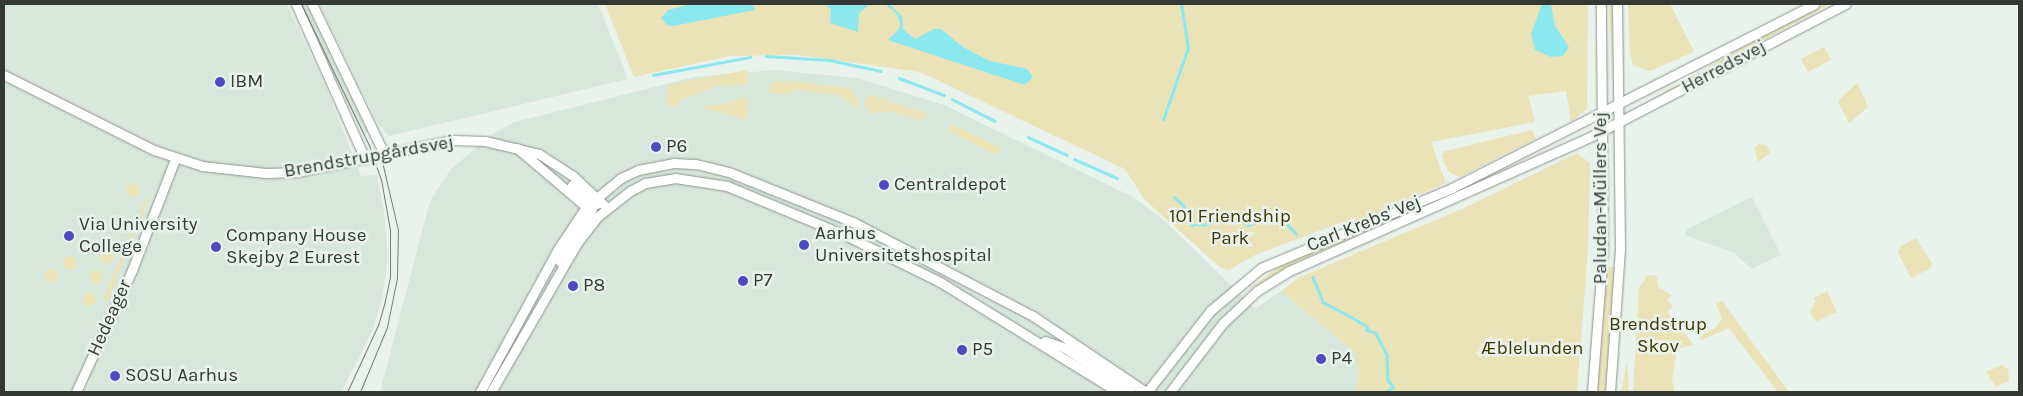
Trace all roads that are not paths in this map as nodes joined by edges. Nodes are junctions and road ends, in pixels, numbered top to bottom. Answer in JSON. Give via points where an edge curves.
{"nodes":[{"id":1,"x":296,"y":4,"type":"edge"},
{"id":2,"x":312,"y":4,"type":"edge"},
{"id":3,"x":1601,"y":4,"type":"edge"},
{"id":4,"x":1616,"y":4,"type":"edge"},
{"id":5,"x":1814,"y":4,"type":"edge"},
{"id":6,"x":1846,"y":4,"type":"edge"},
{"id":7,"x":4,"y":75,"type":"edge"},
{"id":8,"x":1618,"y":105,"type":"junction"},
{"id":9,"x":1601,"y":114,"type":"junction"},
{"id":10,"x":1619,"y":122,"type":"junction"},
{"id":11,"x":1601,"y":131,"type":"junction"},
{"id":12,"x":515,"y":146,"type":"junction"},
{"id":13,"x":385,"y":156,"type":"junction"},
{"id":14,"x":175,"y":158,"type":"junction"},
{"id":15,"x":365,"y":159,"type":"junction"},
{"id":16,"x":593,"y":206,"type":"junction"},
{"id":17,"x":606,"y":207,"type":"junction"},
{"id":18,"x":1032,"y":338,"type":"junction"},
{"id":19,"x":1070,"y":361,"type":"junction"},
{"id":20,"x":76,"y":392,"type":"edge"},
{"id":21,"x":480,"y":392,"type":"edge"},
{"id":22,"x":491,"y":392,"type":"edge"},
{"id":23,"x":1107,"y":392,"type":"edge"},
{"id":24,"x":1118,"y":392,"type":"edge"},
{"id":25,"x":1131,"y":392,"type":"edge"},
{"id":26,"x":1146,"y":392,"type":"edge"},
{"id":27,"x":1170,"y":392,"type":"edge"},
{"id":28,"x":1592,"y":392,"type":"edge"},
{"id":29,"x":1610,"y":392,"type":"edge"}],
"edges":[{"from":1,"to":15,"type":"street"},
{"from":2,"to":13,"type":"street"},
{"from":3,"to":9,"type":"street","name":"Paludan-Müllers Vej"},
{"from":4,"to":8,"type":"street","name":"Paludan-Müllers Vej"},
{"from":5,"to":8,"type":"street","name":"Herredsvej"},
{"from":6,"to":10,"type":"street","name":"Herredsvej"},
{"from":7,"to":14,"type":"street","name":"Brendstrupgårdsvej"},
{"from":8,"to":9,"type":"street","name":"Carl Krebs' Vej"},
{"from":8,"to":10,"type":"street","name":"Paludan-Müllers Vej"},
{"from":9,"to":11,"type":"street","name":"Paludan-Müllers Vej"},
{"from":9,"to":26,"type":"street","name":"Carl Krebs' Vej","via":[[1440,194],[1280,257],[1261,268],[1210,310]]},
{"from":10,"to":11,"type":"street","name":"Herredsvej"},
{"from":10,"to":29,"type":"street","name":"Paludan-Müllers Vej","via":[[1619,273]]},
{"from":11,"to":27,"type":"street","name":"Carl Krebs' Vej","via":[[1316,258],[1271,282],[1223,323]]},
{"from":11,"to":28,"type":"street","name":"Paludan-Müllers Vej","via":[[1603,248]]},
{"from":12,"to":13,"type":"street","name":"Brendstrupgårdsvej","via":[[453,140]]},
{"from":12,"to":16,"type":"street","name":"Brendstrupgårdsvej"},
{"from":12,"to":16,"type":"street","name":"Brendstrupgårdsvej","via":[[539,154],[573,176]]},
{"from":13,"to":15,"type":"street","name":"Brendstrupgårdsvej"},
{"from":14,"to":15,"type":"street","name":"Brendstrupgårdsvej","via":[[266,174],[297,172]]},
{"from":14,"to":20,"type":"street","name":"Hedeager","via":[[132,270]]},
{"from":16,"to":17,"type":"street"},
{"from":16,"to":17,"type":"street"},
{"from":16,"to":21,"type":"street","via":[[558,249]]},
{"from":16,"to":22,"type":"street","via":[[571,239],[551,287]]},
{"from":16,"to":26,"type":"street","via":[[621,178],[656,165],[696,164],[740,176],[853,222],[982,288],[1085,349]]},
{"from":17,"to":18,"type":"street","via":[[630,191],[660,179],[687,178],[727,186],[802,214],[940,282]]},
{"from":18,"to":19,"type":"street"},
{"from":18,"to":25,"type":"street","via":[[1065,348]]},
{"from":19,"to":23,"type":"street"},
{"from":19,"to":24,"type":"street"}]}
